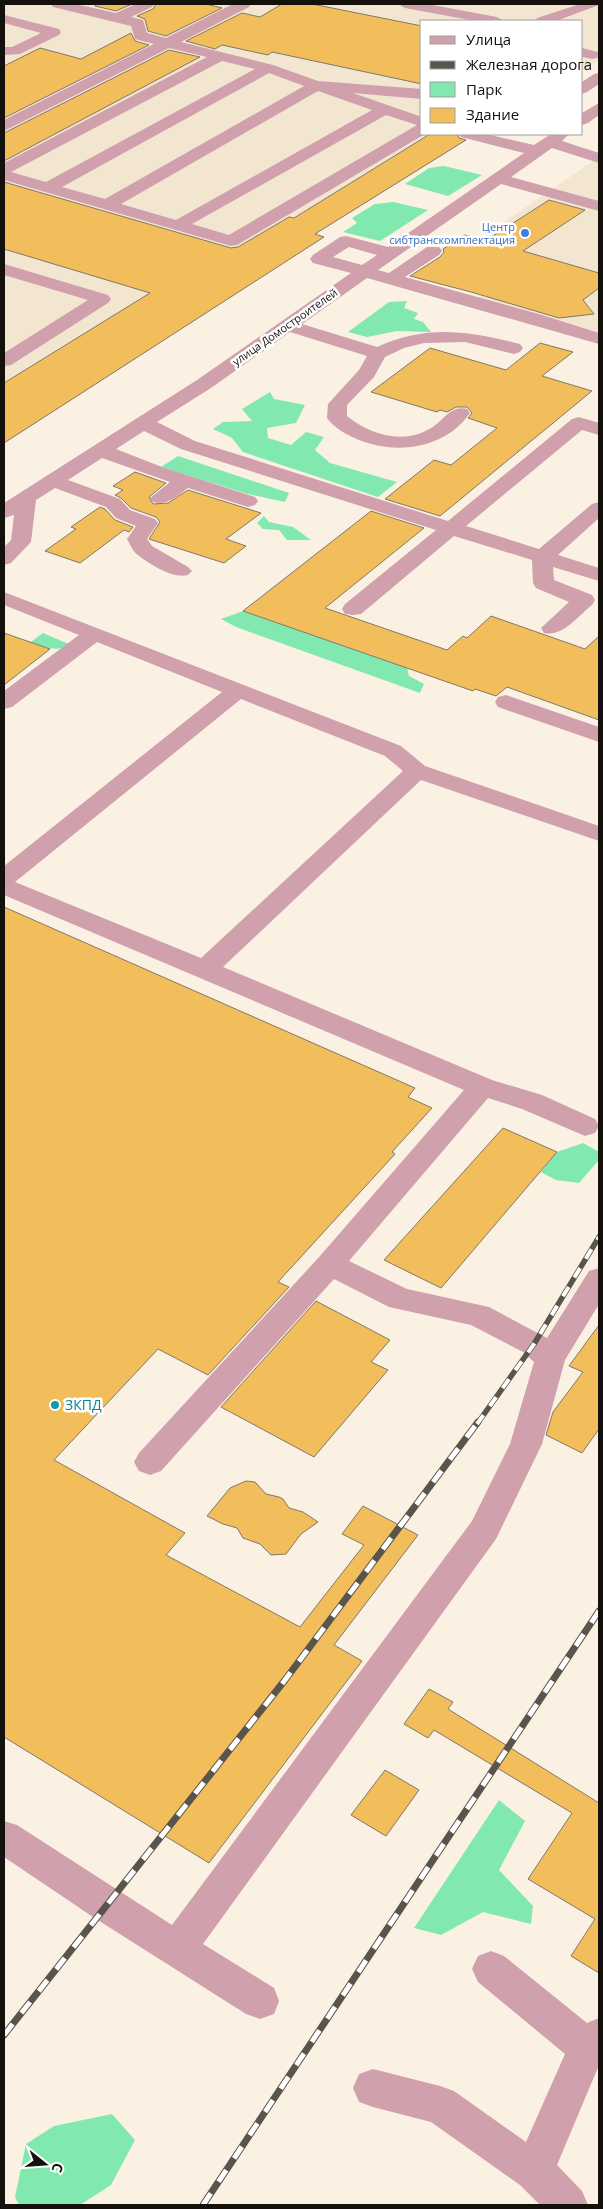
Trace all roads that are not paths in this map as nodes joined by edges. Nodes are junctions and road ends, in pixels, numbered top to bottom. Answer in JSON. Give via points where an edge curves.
{"nodes":[{"id":1,"x":58,"y":4,"type":"edge"},
{"id":2,"x":147,"y":4,"type":"edge"},
{"id":3,"x":244,"y":4,"type":"edge"},
{"id":4,"x":405,"y":4,"type":"edge"},
{"id":5,"x":593,"y":4,"type":"edge"},
{"id":6,"x":118,"y":18,"type":"junction"},
{"id":7,"x":493,"y":20,"type":"edge"},
{"id":8,"x":545,"y":20,"type":"edge"},
{"id":9,"x":8,"y":23,"type":"edge"},
{"id":10,"x":167,"y":43,"type":"junction"},
{"id":11,"x":4,"y":51,"type":"edge"},
{"id":12,"x":220,"y":56,"type":"junction"},
{"id":13,"x":268,"y":68,"type":"junction"},
{"id":14,"x":599,"y":77,"type":"edge"},
{"id":15,"x":317,"y":85,"type":"junction"},
{"id":16,"x":583,"y":87,"type":"edge"},
{"id":17,"x":420,"y":94,"type":"edge"},
{"id":18,"x":599,"y":108,"type":"edge"},
{"id":19,"x":385,"y":109,"type":"junction"},
{"id":20,"x":420,"y":121,"type":"edge"},
{"id":21,"x":4,"y":126,"type":"edge"},
{"id":22,"x":585,"y":126,"type":"edge"},
{"id":23,"x":420,"y":130,"type":"edge"},
{"id":24,"x":477,"y":135,"type":"edge"},
{"id":25,"x":549,"y":142,"type":"edge"},
{"id":26,"x":599,"y":158,"type":"edge"},
{"id":27,"x":4,"y":169,"type":"edge"},
{"id":28,"x":4,"y":175,"type":"edge"},
{"id":29,"x":498,"y":178,"type":"junction"},
{"id":30,"x":48,"y":188,"type":"junction"},
{"id":31,"x":107,"y":205,"type":"junction"},
{"id":32,"x":599,"y":206,"type":"edge"},
{"id":33,"x":179,"y":225,"type":"junction"},
{"id":34,"x":433,"y":251,"type":"dead end"},
{"id":35,"x":391,"y":253,"type":"junction"},
{"id":36,"x":6,"y":272,"type":"edge"},
{"id":37,"x":364,"y":272,"type":"junction"},
{"id":38,"x":391,"y":279,"type":"junction"},
{"id":39,"x":287,"y":325,"type":"junction"},
{"id":40,"x":599,"y":339,"type":"edge"},
{"id":41,"x":514,"y":348,"type":"dead end"},
{"id":42,"x":378,"y":353,"type":"junction"},
{"id":43,"x":4,"y":361,"type":"edge"},
{"id":44,"x":460,"y":413,"type":"dead end"},
{"id":45,"x":143,"y":423,"type":"junction"},
{"id":46,"x":599,"y":429,"type":"edge"},
{"id":47,"x":100,"y":450,"type":"junction"},
{"id":48,"x":53,"y":481,"type":"junction"},
{"id":49,"x":185,"y":481,"type":"junction"},
{"id":50,"x":26,"y":498,"type":"junction"},
{"id":51,"x":160,"y":498,"type":"dead end"},
{"id":52,"x":248,"y":501,"type":"dead end"},
{"id":53,"x":599,"y":508,"type":"edge"},
{"id":54,"x":4,"y":512,"type":"edge"},
{"id":55,"x":449,"y":528,"type":"junction"},
{"id":56,"x":542,"y":558,"type":"junction"},
{"id":57,"x":4,"y":559,"type":"edge"},
{"id":58,"x":181,"y":572,"type":"dead end"},
{"id":59,"x":599,"y":575,"type":"edge"},
{"id":60,"x":4,"y":598,"type":"edge"},
{"id":61,"x":353,"y":609,"type":"dead end"},
{"id":62,"x":552,"y":628,"type":"dead end"},
{"id":63,"x":94,"y":634,"type":"junction"},
{"id":64,"x":237,"y":691,"type":"junction"},
{"id":65,"x":4,"y":702,"type":"edge"},
{"id":66,"x":506,"y":702,"type":"dead end"},
{"id":67,"x":599,"y":735,"type":"edge"},
{"id":68,"x":417,"y":771,"type":"junction"},
{"id":69,"x":599,"y":834,"type":"edge"},
{"id":70,"x":4,"y":878,"type":"edge"},
{"id":71,"x":4,"y":886,"type":"edge"},
{"id":72,"x":205,"y":969,"type":"junction"},
{"id":73,"x":482,"y":1087,"type":"junction"},
{"id":74,"x":585,"y":1126,"type":"dead end"},
{"id":75,"x":330,"y":1264,"type":"junction"},
{"id":76,"x":599,"y":1278,"type":"edge"},
{"id":77,"x":550,"y":1359,"type":"junction"},
{"id":78,"x":150,"y":1462,"type":"dead end"},
{"id":79,"x":4,"y":1837,"type":"edge"},
{"id":80,"x":177,"y":1949,"type":"junction"},
{"id":81,"x":491,"y":1969,"type":"dead end"},
{"id":82,"x":260,"y":2001,"type":"dead end"},
{"id":83,"x":593,"y":2043,"type":"edge"},
{"id":84,"x":373,"y":2088,"type":"dead end"},
{"id":85,"x":534,"y":2171,"type":"junction"},
{"id":86,"x":568,"y":2205,"type":"edge"}],
"edges":[{"from":1,"to":6,"type":"street"},
{"from":2,"to":6,"type":"street"},
{"from":3,"to":10,"type":"street"},
{"from":4,"to":7,"type":"street"},
{"from":5,"to":8,"type":"street"},
{"from":6,"to":10,"type":"street","via":[[138,23],[140,36]]},
{"from":9,"to":11,"type":"street","via":[[54,32],[15,51]]},
{"from":10,"to":12,"type":"street"},
{"from":10,"to":21,"type":"street"},
{"from":12,"to":13,"type":"street"},
{"from":12,"to":27,"type":"street"},
{"from":13,"to":15,"type":"street"},
{"from":13,"to":30,"type":"street"},
{"from":14,"to":16,"type":"street"},
{"from":15,"to":17,"type":"street"},
{"from":15,"to":19,"type":"street"},
{"from":15,"to":31,"type":"street"},
{"from":18,"to":22,"type":"street"},
{"from":19,"to":20,"type":"street"},
{"from":19,"to":33,"type":"street"},
{"from":23,"to":33,"type":"street","via":[[231,240]]},
{"from":24,"to":25,"type":"street"},
{"from":25,"to":26,"type":"street"},
{"from":25,"to":29,"type":"street","name":"улица Домостроителей"},
{"from":28,"to":30,"type":"street"},
{"from":29,"to":32,"type":"street"},
{"from":29,"to":35,"type":"street","name":"улица Домостроителей"},
{"from":30,"to":31,"type":"street"},
{"from":31,"to":33,"type":"street"},
{"from":34,"to":38,"type":"street"},
{"from":35,"to":37,"type":"street","name":"улица Домостроителей"},
{"from":35,"to":37,"type":"street","via":[[346,241],[319,259]]},
{"from":36,"to":43,"type":"street","via":[[102,300]]},
{"from":37,"to":38,"type":"street"},
{"from":37,"to":39,"type":"street","name":"улица Домостроителей"},
{"from":38,"to":40,"type":"street","via":[[476,295]]},
{"from":39,"to":42,"type":"street"},
{"from":39,"to":45,"type":"street","name":"улица Домостроителей"},
{"from":41,"to":42,"type":"street","via":[[465,337],[424,338]]},
{"from":42,"to":44,"type":"street","via":[[367,373],[338,404],[337,418],[350,429],[366,438],[390,443],[416,440],[438,433]]},
{"from":45,"to":47,"type":"street","name":"улица Домостроителей"},
{"from":45,"to":55,"type":"street","via":[[188,445]]},
{"from":46,"to":55,"type":"street","via":[[579,423]]},
{"from":47,"to":48,"type":"street","name":"улица Домостроителей"},
{"from":47,"to":49,"type":"street"},
{"from":48,"to":50,"type":"street","name":"улица Домостроителей"},
{"from":48,"to":58,"type":"street","via":[[113,503],[123,514],[148,522],[137,539],[144,550]]},
{"from":49,"to":51,"type":"street"},
{"from":49,"to":52,"type":"street"},
{"from":50,"to":54,"type":"street","name":"улица Домостроителей"},
{"from":50,"to":57,"type":"street","via":[[21,542]]},
{"from":53,"to":56,"type":"street"},
{"from":55,"to":56,"type":"street"},
{"from":55,"to":61,"type":"street"},
{"from":56,"to":59,"type":"street"},
{"from":56,"to":62,"type":"street","via":[[544,583],[584,600]]},
{"from":60,"to":63,"type":"street"},
{"from":63,"to":64,"type":"street"},
{"from":63,"to":65,"type":"street"},
{"from":64,"to":68,"type":"street","via":[[393,751]]},
{"from":64,"to":70,"type":"street"},
{"from":66,"to":67,"type":"street"},
{"from":68,"to":69,"type":"street"},
{"from":68,"to":72,"type":"street"},
{"from":71,"to":72,"type":"street"},
{"from":72,"to":73,"type":"street"},
{"from":73,"to":74,"type":"street","via":[[532,1102]]},
{"from":73,"to":75,"type":"street"},
{"from":75,"to":77,"type":"street","via":[[400,1300],[478,1315],[534,1344]]},
{"from":75,"to":78,"type":"street"},
{"from":76,"to":77,"type":"street"},
{"from":77,"to":80,"type":"street","via":[[526,1444],[484,1530]]},
{"from":79,"to":80,"type":"street"},
{"from":80,"to":82,"type":"street"},
{"from":81,"to":83,"type":"street"},
{"from":83,"to":85,"type":"street"},
{"from":84,"to":85,"type":"street","via":[[440,2105]]},
{"from":85,"to":86,"type":"street"}]}
